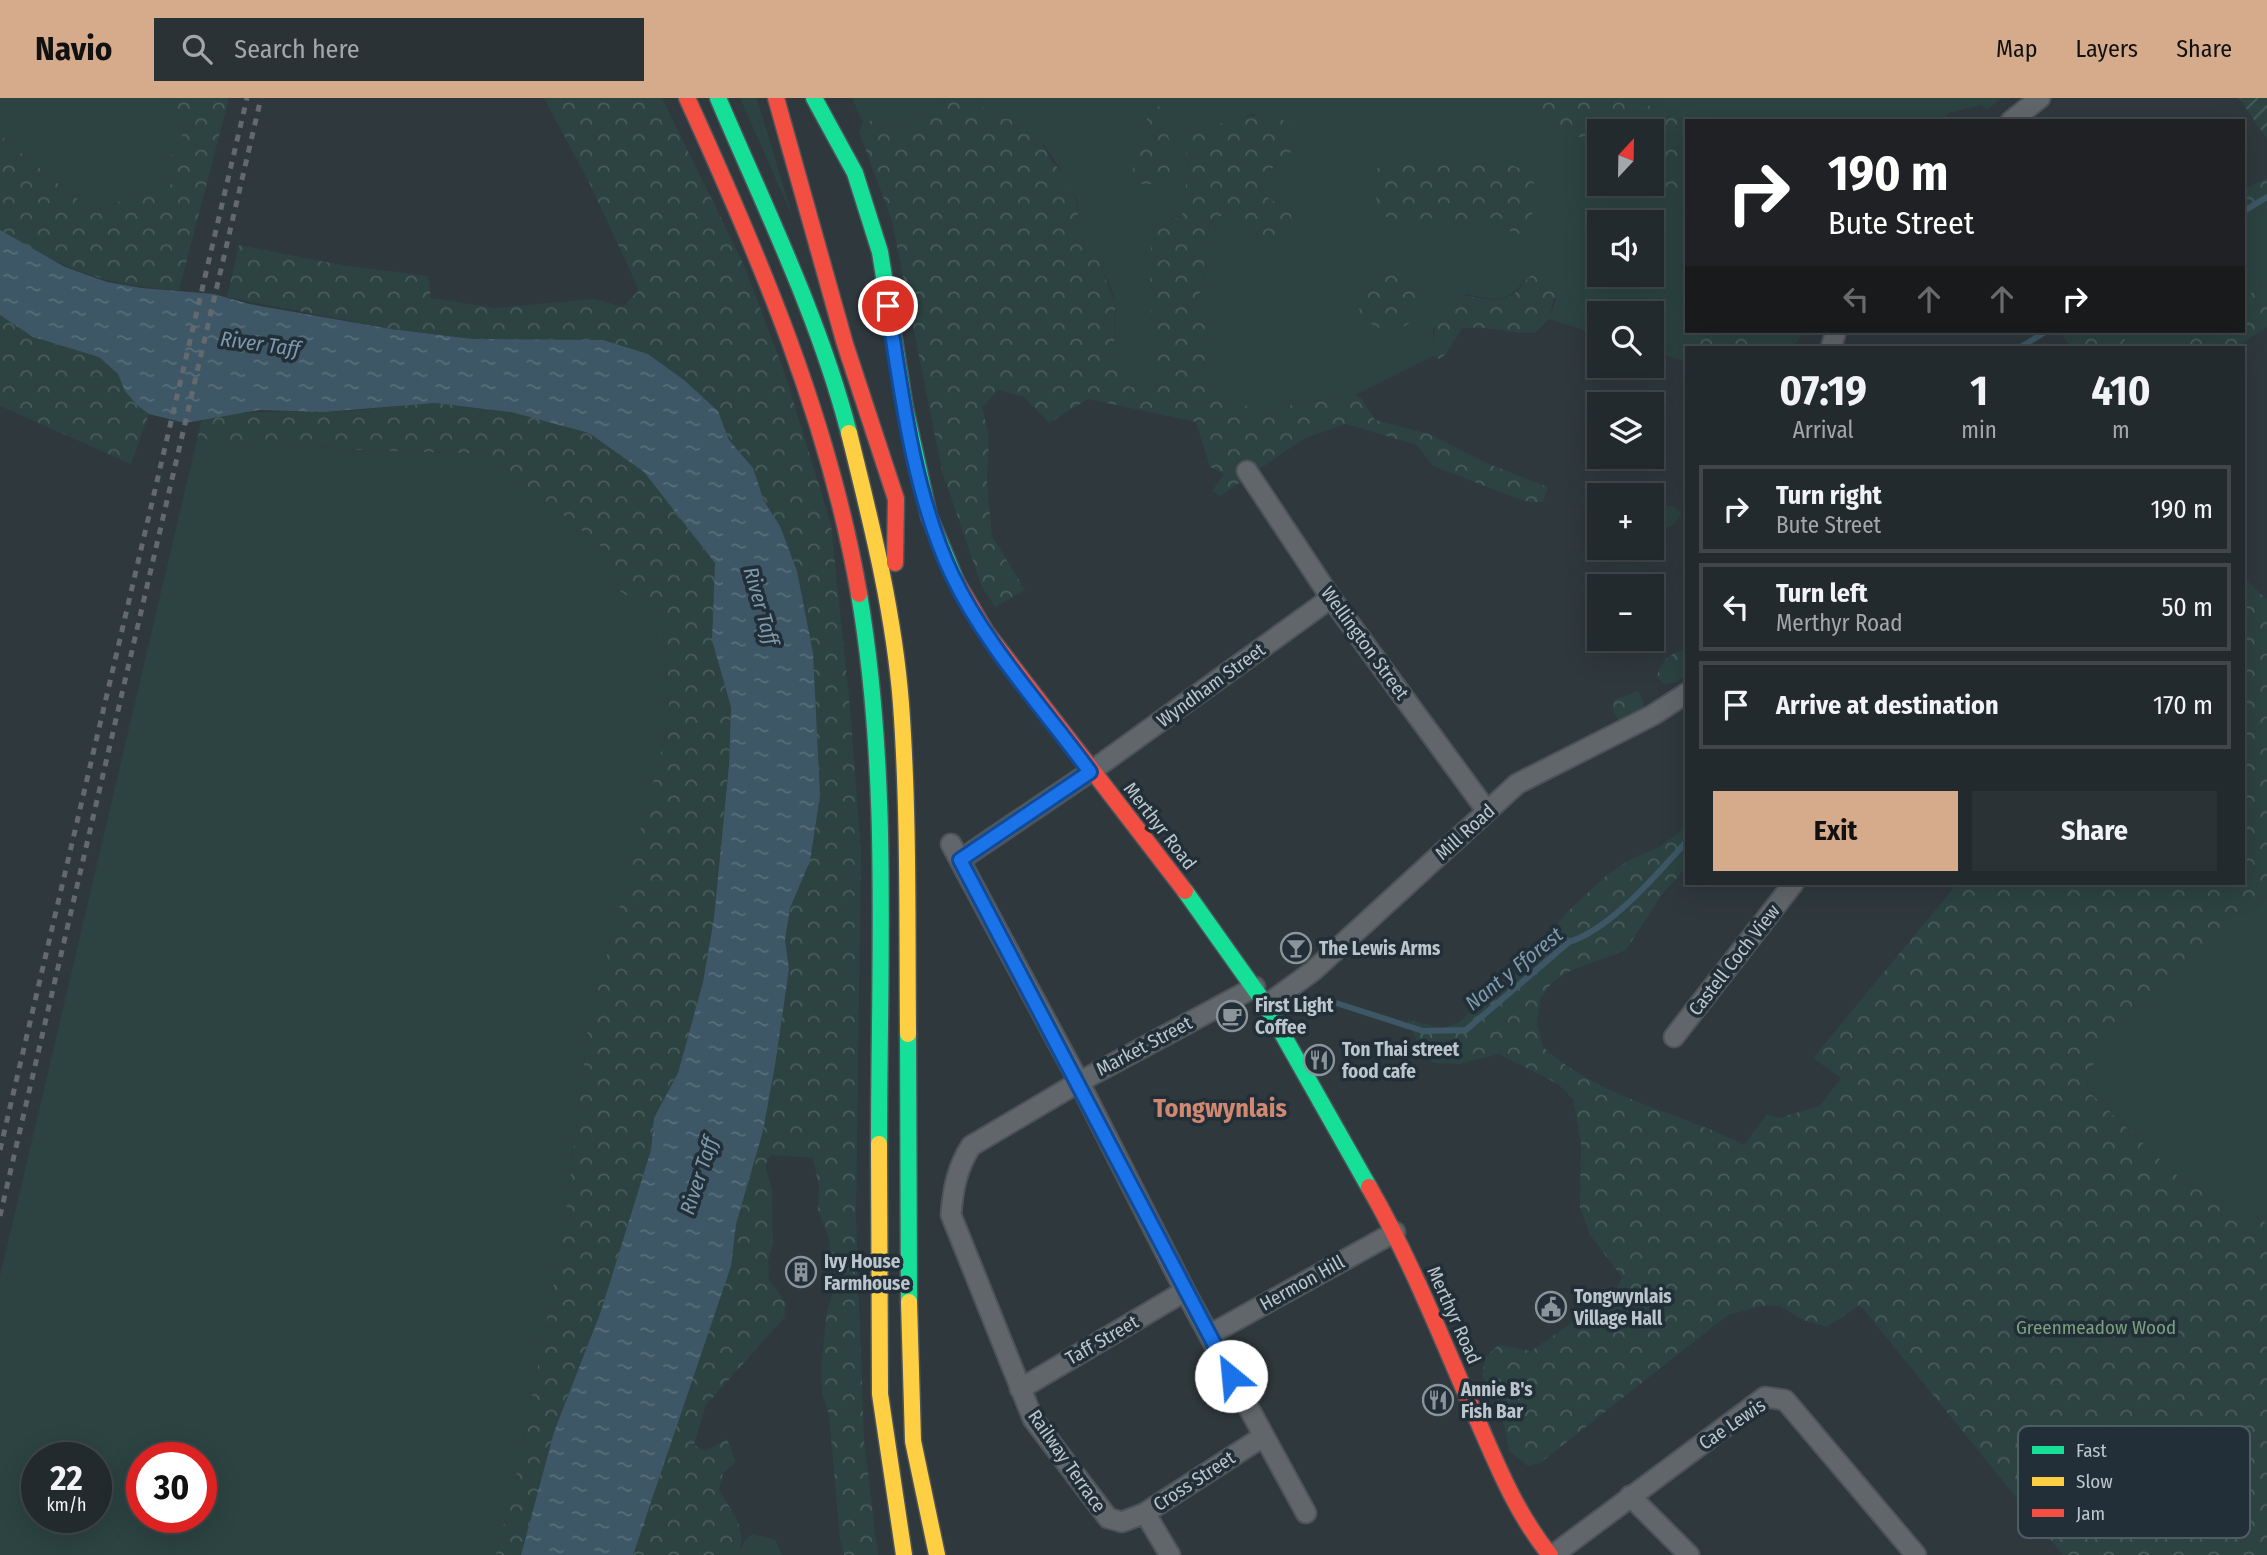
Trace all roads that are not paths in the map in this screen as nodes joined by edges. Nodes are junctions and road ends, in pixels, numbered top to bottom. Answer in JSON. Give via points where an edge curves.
{"nodes":[{"id":1,"x":687,"y":98,"type":"edge"},
{"id":2,"x":718,"y":98,"type":"edge"},
{"id":3,"x":776,"y":98,"type":"edge"},
{"id":4,"x":814,"y":98,"type":"edge"},
{"id":5,"x":2040,"y":98,"type":"edge"},
{"id":6,"x":2014,"y":119,"type":"edge"},
{"id":7,"x":1247,"y":471,"type":"dead end"},
{"id":8,"x":1331,"y":598,"type":"junction"},
{"id":9,"x":894,"y":642,"type":"junction"},
{"id":10,"x":1685,"y":693,"type":"edge"},
{"id":11,"x":1090,"y":772,"type":"junction"},
{"id":12,"x":1487,"y":811,"type":"junction"},
{"id":13,"x":1792,"y":885,"type":"edge"},
{"id":14,"x":1255,"y":987,"type":"junction"},
{"id":15,"x":1266,"y":1005,"type":"junction"},
{"id":16,"x":1674,"y":1037,"type":"dead end"},
{"id":17,"x":1079,"y":1082,"type":"junction"},
{"id":18,"x":1395,"y":1232,"type":"junction"},
{"id":19,"x":1185,"y":1291,"type":"junction"},
{"id":20,"x":990,"y":1312,"type":"joint"},
{"id":21,"x":1209,"y":1335,"type":"junction"},
{"id":22,"x":1020,"y":1389,"type":"junction"},
{"id":23,"x":1264,"y":1436,"type":"junction"},
{"id":24,"x":1630,"y":1496,"type":"junction"},
{"id":25,"x":1145,"y":1513,"type":"junction"},
{"id":26,"x":1306,"y":1513,"type":"dead end"},
{"id":27,"x":1122,"y":1522,"type":"joint"},
{"id":28,"x":904,"y":1555,"type":"edge"},
{"id":29,"x":937,"y":1555,"type":"edge"},
{"id":30,"x":1170,"y":1555,"type":"edge"},
{"id":31,"x":1551,"y":1555,"type":"edge"},
{"id":32,"x":1689,"y":1555,"type":"edge"},
{"id":33,"x":1916,"y":1555,"type":"edge"}],
"edges":[{"from":1,"to":28,"type":"main road","via":[[746,227],[806,383],[846,523],[861,604],[878,782],[880,1394]]},
{"from":2,"to":9,"type":"main road","via":[[837,387],[874,533]]},
{"from":3,"to":9,"type":"main road","via":[[845,344],[896,499]]},
{"from":4,"to":11,"type":"main road","name":"Merthyr Road","via":[[855,173],[880,252],[908,422],[929,516],[952,575],[986,632]]},
{"from":5,"to":6,"type":"street"},
{"from":7,"to":8,"type":"street","name":"Wellington Street"},
{"from":8,"to":11,"type":"street","name":"Wyndham Street"},
{"from":8,"to":12,"type":"street","name":"Wellington Street"},
{"from":9,"to":29,"type":"main road","via":[[901,704],[907,886],[909,1382],[913,1441]]},
{"from":10,"to":12,"type":"street","name":"Mill Road","via":[[1654,715],[1517,784]]},
{"from":11,"to":14,"type":"main road","name":"Merthyr Road"},
{"from":11,"to":17,"type":"street","name":"Wyndham Street","via":[[956,852]]},
{"from":12,"to":15,"type":"street","name":"Mill Road","via":[[1313,971]]},
{"from":13,"to":16,"type":"street","name":"Castell Coch View"},
{"from":14,"to":15,"type":"main road","name":"Merthyr Road"},
{"from":14,"to":17,"type":"street","name":"Market Street"},
{"from":15,"to":18,"type":"main road","name":"Merthyr Road"},
{"from":17,"to":19,"type":"street"},
{"from":17,"to":20,"type":"street","name":"Market Street","via":[[989,1133],[971,1146],[961,1161],[951,1215]]},
{"from":18,"to":21,"type":"street","name":"Hermon Hill"},
{"from":18,"to":31,"type":"main road","name":"Merthyr Road","via":[[1502,1477],[1529,1529]]},
{"from":19,"to":21,"type":"street"},
{"from":19,"to":22,"type":"street","name":"Taff Street"},
{"from":20,"to":22,"type":"street","name":"Railway Terrace"},
{"from":21,"to":23,"type":"street"},
{"from":22,"to":27,"type":"street","name":"Railway Terrace","via":[[1033,1419],[1108,1518]]},
{"from":23,"to":25,"type":"street","name":"Cross Street"},
{"from":23,"to":26,"type":"street"},
{"from":24,"to":31,"type":"street","name":"Cae Lewis"},
{"from":24,"to":32,"type":"street"},
{"from":24,"to":33,"type":"street","name":"Cae Lewis","via":[[1765,1397],[1785,1400]]},
{"from":25,"to":27,"type":"street","name":"Cross Street"},
{"from":25,"to":30,"type":"street"}]}
